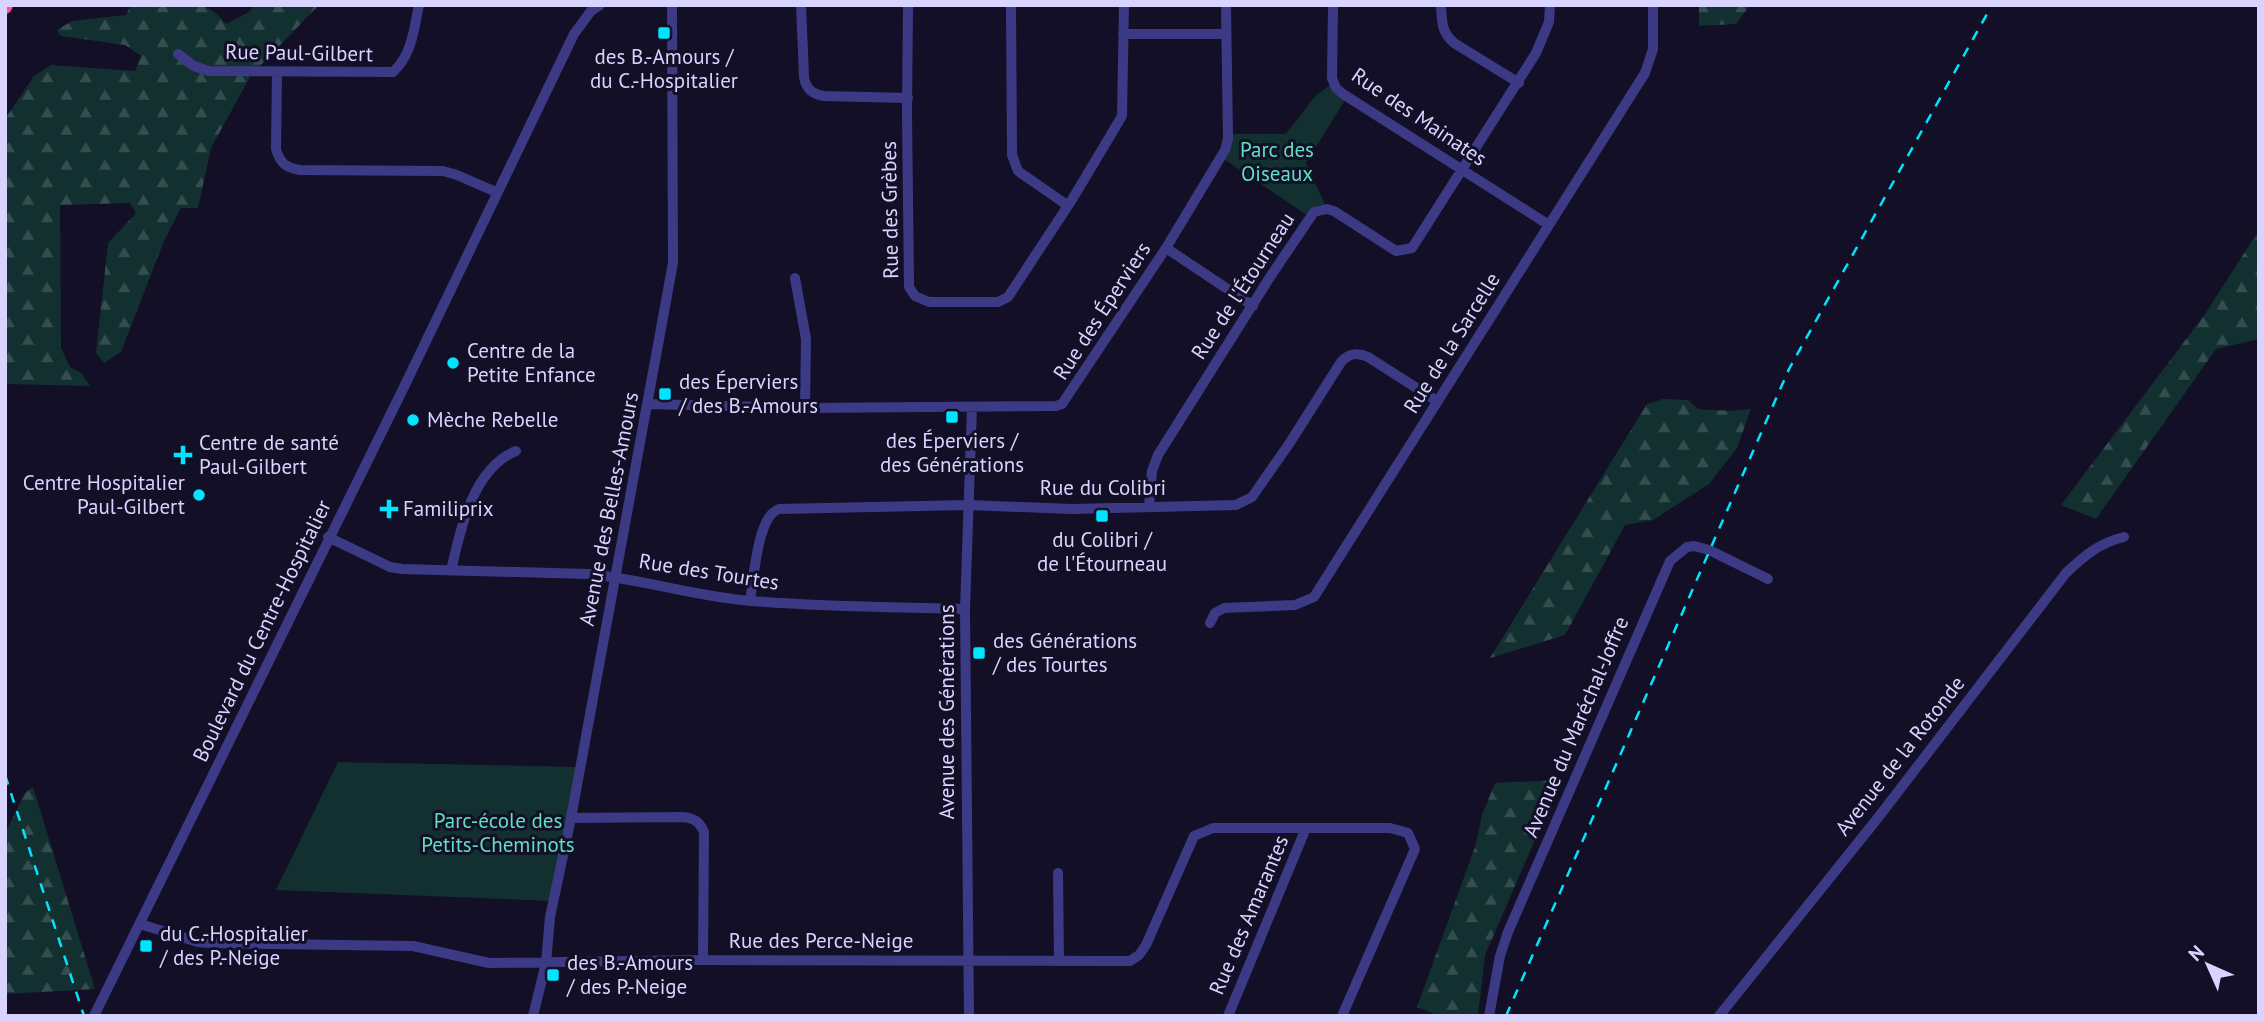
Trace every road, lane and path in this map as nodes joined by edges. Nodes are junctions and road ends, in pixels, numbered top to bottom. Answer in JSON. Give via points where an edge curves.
{"nodes":[{"id":1,"x":419,"y":5,"type":"edge"},
{"id":2,"x":600,"y":5,"type":"edge"},
{"id":3,"x":671,"y":5,"type":"edge"},
{"id":4,"x":801,"y":5,"type":"edge"},
{"id":5,"x":908,"y":5,"type":"edge"},
{"id":6,"x":1011,"y":5,"type":"edge"},
{"id":7,"x":1124,"y":5,"type":"edge"},
{"id":8,"x":1226,"y":5,"type":"edge"},
{"id":9,"x":1333,"y":5,"type":"edge"},
{"id":10,"x":1441,"y":5,"type":"edge"},
{"id":11,"x":1550,"y":5,"type":"edge"},
{"id":12,"x":1653,"y":5,"type":"edge"},
{"id":13,"x":1123,"y":34,"type":"junction"},
{"id":14,"x":1226,"y":34,"type":"junction"},
{"id":15,"x":178,"y":54,"type":"dead end"},
{"id":16,"x":277,"y":72,"type":"junction"},
{"id":17,"x":1519,"y":83,"type":"junction"},
{"id":18,"x":908,"y":99,"type":"junction"},
{"id":19,"x":1462,"y":170,"type":"junction"},
{"id":20,"x":496,"y":192,"type":"junction"},
{"id":21,"x":1068,"y":205,"type":"junction"},
{"id":22,"x":1549,"y":225,"type":"junction"},
{"id":23,"x":1166,"y":248,"type":"junction"},
{"id":24,"x":795,"y":278,"type":"dead end"},
{"id":25,"x":1253,"y":306,"type":"junction"},
{"id":26,"x":1437,"y":401,"type":"junction"},
{"id":27,"x":648,"y":404,"type":"junction"},
{"id":28,"x":805,"y":408,"type":"junction"},
{"id":29,"x":972,"y":408,"type":"junction"},
{"id":30,"x":516,"y":451,"type":"dead end"},
{"id":31,"x":968,"y":505,"type":"junction"},
{"id":32,"x":1149,"y":507,"type":"junction"},
{"id":33,"x":328,"y":537,"type":"junction"},
{"id":34,"x":2124,"y":537,"type":"dead end"},
{"id":35,"x":451,"y":570,"type":"junction"},
{"id":36,"x":616,"y":576,"type":"junction"},
{"id":37,"x":1768,"y":579,"type":"dead end"},
{"id":38,"x":750,"y":601,"type":"junction"},
{"id":39,"x":965,"y":609,"type":"junction"},
{"id":40,"x":1210,"y":623,"type":"dead end"},
{"id":41,"x":571,"y":818,"type":"junction"},
{"id":42,"x":1306,"y":828,"type":"junction"},
{"id":43,"x":1058,"y":873,"type":"dead end"},
{"id":44,"x":140,"y":924,"type":"junction"},
{"id":45,"x":703,"y":960,"type":"junction"},
{"id":46,"x":968,"y":961,"type":"junction"},
{"id":47,"x":1059,"y":961,"type":"junction"},
{"id":48,"x":546,"y":962,"type":"junction"},
{"id":49,"x":94,"y":1016,"type":"edge"},
{"id":50,"x":533,"y":1016,"type":"edge"},
{"id":51,"x":968,"y":1016,"type":"edge"},
{"id":52,"x":1228,"y":1016,"type":"edge"},
{"id":53,"x":1342,"y":1016,"type":"edge"},
{"id":54,"x":1489,"y":1016,"type":"edge"},
{"id":55,"x":1719,"y":1016,"type":"edge"}],
"edges":[{"from":1,"to":16,"type":"street","name":"Rue Paul-Gilbert","via":[[409,50],[393,72]]},
{"from":2,"to":20,"type":"street","name":"Boulevard du Centre-Hospitalier","via":[[574,34]]},
{"from":3,"to":27,"type":"street","name":"Avenue des Belles-Amours","via":[[673,263]]},
{"from":4,"to":18,"type":"street","via":[[804,77],[813,93]]},
{"from":5,"to":18,"type":"street"},
{"from":6,"to":21,"type":"street","via":[[1014,165]]},
{"from":7,"to":13,"type":"street","name":"Rue des Grèbes"},
{"from":8,"to":14,"type":"street","name":"Rue des Éperviers"},
{"from":9,"to":19,"type":"street","name":"Rue des Mainates","via":[[1332,78],[1336,88]]},
{"from":10,"to":17,"type":"street","via":[[1442,25],[1454,43]]},
{"from":11,"to":17,"type":"street","name":"Rue de l'Étourneau","via":[[1547,30]]},
{"from":12,"to":22,"type":"street","name":"Rue de la Sarcelle","via":[[1653,49],[1645,73]]},
{"from":13,"to":14,"type":"street"},
{"from":13,"to":21,"type":"street","name":"Rue des Grèbes","via":[[1122,116]]},
{"from":14,"to":23,"type":"street","name":"Rue des Éperviers","via":[[1227,143]]},
{"from":15,"to":16,"type":"street","name":"Rue Paul-Gilbert","via":[[208,71]]},
{"from":16,"to":20,"type":"street","via":[[276,149],[288,168],[443,171]]},
{"from":17,"to":19,"type":"street","name":"Rue de l'Étourneau"},
{"from":18,"to":21,"type":"street","name":"Rue des Grèbes","via":[[909,287],[915,296],[929,302],[1008,298]]},
{"from":19,"to":22,"type":"street","name":"Rue des Mainates"},
{"from":19,"to":25,"type":"street","name":"Rue de l'Étourneau","via":[[1415,245],[1406,250],[1395,251],[1334,211],[1314,212]]},
{"from":20,"to":33,"type":"street","name":"Boulevard du Centre-Hospitalier"},
{"from":22,"to":26,"type":"street","name":"Rue de la Sarcelle"},
{"from":23,"to":25,"type":"street"},
{"from":23,"to":29,"type":"street","name":"Rue des Éperviers","via":[[1062,404]]},
{"from":24,"to":28,"type":"street","via":[[806,339]]},
{"from":25,"to":32,"type":"street","name":"Rue de l'Étourneau","via":[[1158,455]]},
{"from":26,"to":32,"type":"street","name":"Rue du Colibri","via":[[1368,357],[1350,354],[1252,497],[1236,505]]},
{"from":26,"to":40,"type":"street","name":"Rue de la Sarcelle","via":[[1314,597],[1295,605],[1224,608]]},
{"from":27,"to":28,"type":"street","name":"Rue des Éperviers"},
{"from":27,"to":36,"type":"street","name":"Avenue des Belles-Amours"},
{"from":28,"to":29,"type":"street","name":"Rue des Éperviers"},
{"from":29,"to":31,"type":"street","name":"Avenue des Générations"},
{"from":30,"to":35,"type":"street","via":[[494,463],[482,482],[462,523]]},
{"from":31,"to":32,"type":"street","name":"Rue du Colibri"},
{"from":31,"to":38,"type":"street","name":"Rue du Colibri","via":[[774,511],[763,525]]},
{"from":31,"to":39,"type":"street","name":"Avenue des Générations"},
{"from":33,"to":35,"type":"street","name":"Rue des Tourtes","via":[[390,567]]},
{"from":33,"to":44,"type":"street","name":"Boulevard du Centre-Hospitalier"},
{"from":34,"to":55,"type":"street","name":"Avenue de la Rotonde","via":[[2088,552],[2066,573]]},
{"from":35,"to":36,"type":"street","name":"Rue des Tourtes"},
{"from":36,"to":38,"type":"street","name":"Rue des Tourtes"},
{"from":36,"to":41,"type":"street","name":"Avenue des Belles-Amours"},
{"from":37,"to":54,"type":"street","name":"Avenue du Maréchal-Joffre","via":[[1702,547],[1687,547],[1671,561],[1508,932]]},
{"from":38,"to":39,"type":"street","name":"Rue des Tourtes"},
{"from":39,"to":46,"type":"street","name":"Avenue des Générations"},
{"from":41,"to":45,"type":"street","via":[[682,817],[699,822],[704,832]]},
{"from":41,"to":48,"type":"street","name":"Avenue des Belles-Amours","via":[[550,917]]},
{"from":42,"to":47,"type":"street","name":"Rue des Perce-Neige","via":[[1213,828],[1194,836],[1139,955],[1130,961]]},
{"from":42,"to":52,"type":"street","name":"Rue des Amarantes"},
{"from":42,"to":53,"type":"street","name":"Rue des Perce-Neige","via":[[1390,828],[1408,833],[1415,849]]},
{"from":43,"to":47,"type":"street"},
{"from":44,"to":48,"type":"street","name":"Rue des Perce-Neige","via":[[198,942],[413,946],[489,963]]},
{"from":44,"to":49,"type":"street","name":"Boulevard du Centre-Hospitalier"},
{"from":45,"to":46,"type":"street","name":"Rue des Perce-Neige"},
{"from":45,"to":48,"type":"street","name":"Rue des Perce-Neige"},
{"from":46,"to":47,"type":"street","name":"Rue des Perce-Neige"},
{"from":46,"to":51,"type":"street","name":"Avenue des Générations"},
{"from":48,"to":50,"type":"street","name":"Avenue des Belles-Amours"}]}
